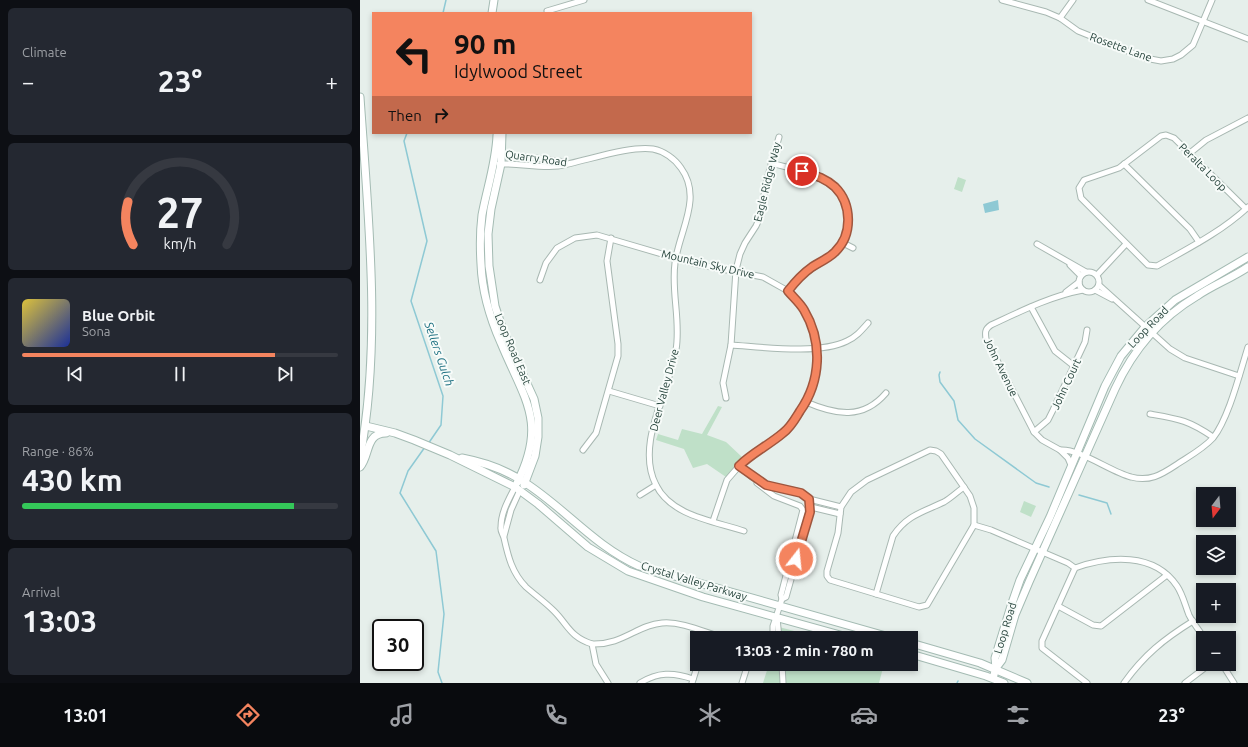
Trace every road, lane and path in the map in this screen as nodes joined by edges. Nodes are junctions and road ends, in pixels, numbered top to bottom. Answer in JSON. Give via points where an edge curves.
{"nodes":[{"id":1,"x":494,"y":0,"type":"edge"},
{"id":2,"x":583,"y":0,"type":"edge"},
{"id":3,"x":1002,"y":0,"type":"edge"},
{"id":4,"x":1073,"y":0,"type":"edge"},
{"id":5,"x":1212,"y":0,"type":"edge"},
{"id":6,"x":1152,"y":1,"type":"edge"},
{"id":7,"x":547,"y":11,"type":"dead end"},
{"id":8,"x":492,"y":12,"type":"edge"},
{"id":9,"x":1060,"y":18,"type":"junction"},
{"id":10,"x":1204,"y":22,"type":"junction"},
{"id":11,"x":1248,"y":39,"type":"edge"},
{"id":12,"x":360,"y":97,"type":"edge"},
{"id":13,"x":1248,"y":118,"type":"edge"},
{"id":14,"x":497,"y":134,"type":"edge"},
{"id":15,"x":502,"y":134,"type":"edge"},
{"id":16,"x":779,"y":137,"type":"dead end"},
{"id":17,"x":499,"y":153,"type":"junction"},
{"id":18,"x":1190,"y":153,"type":"junction"},
{"id":19,"x":572,"y":162,"type":"junction"},
{"id":20,"x":771,"y":162,"type":"junction"},
{"id":21,"x":497,"y":164,"type":"junction"},
{"id":22,"x":1124,"y":164,"type":"junction"},
{"id":23,"x":1247,"y":208,"type":"edge"},
{"id":24,"x":611,"y":238,"type":"junction"},
{"id":25,"x":843,"y":242,"type":"junction"},
{"id":26,"x":1199,"y":242,"type":"junction"},
{"id":27,"x":1037,"y":244,"type":"dead end"},
{"id":28,"x":1126,"y":244,"type":"junction"},
{"id":29,"x":853,"y":248,"type":"dead end"},
{"id":30,"x":1248,"y":257,"type":"edge"},
{"id":31,"x":676,"y":258,"type":"junction"},
{"id":32,"x":1248,"y":267,"type":"edge"},
{"id":33,"x":736,"y":270,"type":"junction"},
{"id":34,"x":1083,"y":274,"type":"junction"},
{"id":35,"x":1097,"y":275,"type":"junction"},
{"id":36,"x":540,"y":280,"type":"dead end"},
{"id":37,"x":1079,"y":282,"type":"junction"},
{"id":38,"x":1099,"y":285,"type":"junction"},
{"id":39,"x":1083,"y":290,"type":"junction"},
{"id":40,"x":1095,"y":290,"type":"junction"},
{"id":41,"x":788,"y":291,"type":"junction"},
{"id":42,"x":1065,"y":293,"type":"junction"},
{"id":43,"x":1116,"y":301,"type":"junction"},
{"id":44,"x":1031,"y":307,"type":"junction"},
{"id":45,"x":868,"y":323,"type":"dead end"},
{"id":46,"x":1146,"y":326,"type":"junction"},
{"id":47,"x":1086,"y":330,"type":"dead end"},
{"id":48,"x":1152,"y":332,"type":"junction"},
{"id":49,"x":731,"y":345,"type":"junction"},
{"id":50,"x":1248,"y":347,"type":"edge"},
{"id":51,"x":817,"y":348,"type":"junction"},
{"id":52,"x":1074,"y":366,"type":"junction"},
{"id":53,"x":1238,"y":376,"type":"junction"},
{"id":54,"x":609,"y":391,"type":"junction"},
{"id":55,"x":886,"y":394,"type":"dead end"},
{"id":56,"x":726,"y":398,"type":"dead end"},
{"id":57,"x":806,"y":402,"type":"junction"},
{"id":58,"x":660,"y":406,"type":"junction"},
{"id":59,"x":367,"y":412,"type":"junction"},
{"id":60,"x":1150,"y":414,"type":"dead end"},
{"id":61,"x":366,"y":426,"type":"junction"},
{"id":62,"x":1034,"y":432,"type":"junction"},
{"id":63,"x":395,"y":433,"type":"junction"},
{"id":64,"x":1213,"y":438,"type":"junction"},
{"id":65,"x":583,"y":450,"type":"dead end"},
{"id":66,"x":1060,"y":450,"type":"junction"},
{"id":67,"x":1076,"y":453,"type":"junction"},
{"id":68,"x":450,"y":455,"type":"junction"},
{"id":69,"x":360,"y":457,"type":"edge"},
{"id":70,"x":1085,"y":457,"type":"junction"},
{"id":71,"x":739,"y":466,"type":"junction"},
{"id":72,"x":1071,"y":466,"type":"junction"},
{"id":73,"x":360,"y":467,"type":"edge"},
{"id":74,"x":751,"y":476,"type":"junction"},
{"id":75,"x":522,"y":481,"type":"junction"},
{"id":76,"x":656,"y":485,"type":"junction"},
{"id":77,"x":964,"y":487,"type":"junction"},
{"id":78,"x":518,"y":488,"type":"junction"},
{"id":79,"x":640,"y":495,"type":"dead end"},
{"id":80,"x":809,"y":499,"type":"junction"},
{"id":81,"x":810,"y":507,"type":"junction"},
{"id":82,"x":841,"y":507,"type":"junction"},
{"id":83,"x":840,"y":514,"type":"junction"},
{"id":84,"x":713,"y":521,"type":"junction"},
{"id":85,"x":974,"y":525,"type":"junction"},
{"id":86,"x":744,"y":531,"type":"dead end"},
{"id":87,"x":1035,"y":548,"type":"junction"},
{"id":88,"x":1043,"y":552,"type":"junction"},
{"id":89,"x":1075,"y":568,"type":"junction"},
{"id":90,"x":1167,"y":575,"type":"junction"},
{"id":91,"x":876,"y":594,"type":"junction"},
{"id":92,"x":782,"y":603,"type":"junction"},
{"id":93,"x":1058,"y":606,"type":"junction"},
{"id":94,"x":777,"y":618,"type":"junction"},
{"id":95,"x":1193,"y":622,"type":"junction"},
{"id":96,"x":695,"y":631,"type":"edge"},
{"id":97,"x":773,"y":631,"type":"edge"},
{"id":98,"x":778,"y":631,"type":"edge"},
{"id":99,"x":825,"y":631,"type":"edge"},
{"id":100,"x":870,"y":631,"type":"edge"},
{"id":101,"x":1199,"y":631,"type":"edge"},
{"id":102,"x":592,"y":644,"type":"junction"},
{"id":103,"x":918,"y":645,"type":"edge"},
{"id":104,"x":918,"y":656,"type":"edge"},
{"id":105,"x":996,"y":668,"type":"junction"},
{"id":106,"x":696,"y":671,"type":"edge"},
{"id":107,"x":746,"y":671,"type":"edge"},
{"id":108,"x":782,"y":671,"type":"edge"},
{"id":109,"x":1201,"y":671,"type":"edge"},
{"id":110,"x":1226,"y":671,"type":"edge"},
{"id":111,"x":993,"y":678,"type":"junction"},
{"id":112,"x":692,"y":681,"type":"edge"},
{"id":113,"x":608,"y":683,"type":"edge"},
{"id":114,"x":640,"y":683,"type":"edge"},
{"id":115,"x":742,"y":683,"type":"edge"},
{"id":116,"x":783,"y":683,"type":"edge"},
{"id":117,"x":1004,"y":683,"type":"edge"},
{"id":118,"x":1027,"y":683,"type":"edge"},
{"id":119,"x":1087,"y":683,"type":"edge"},
{"id":120,"x":1124,"y":683,"type":"edge"},
{"id":121,"x":1185,"y":683,"type":"edge"},
{"id":122,"x":1234,"y":683,"type":"edge"}],
"edges":[{"from":1,"to":8,"type":"main road"},
{"from":2,"to":7,"type":"street"},
{"from":3,"to":9,"type":"street","name":"Rosette Lane"},
{"from":4,"to":9,"type":"street"},
{"from":5,"to":10,"type":"street","name":"Rosette Lane"},
{"from":6,"to":10,"type":"street"},
{"from":9,"to":10,"type":"street","name":"Rosette Lane","via":[[1078,31],[1145,58],[1161,61],[1173,59],[1188,51]]},
{"from":10,"to":11,"type":"street"},
{"from":12,"to":59,"type":"main road","via":[[371,302],[371,366]]},
{"from":13,"to":18,"type":"street","via":[[1206,140]]},
{"from":14,"to":17,"type":"main road","name":"Loop Road East"},
{"from":15,"to":17,"type":"main road","name":"Loop Road East"},
{"from":16,"to":20,"type":"street","name":"Eagle Ridge Way"},
{"from":17,"to":19,"type":"street","name":"Quarry Road","via":[[555,162]]},
{"from":17,"to":21,"type":"main road","name":"Loop Road East"},
{"from":18,"to":22,"type":"street","name":"Peralta Loop","via":[[1172,136],[1166,134]]},
{"from":18,"to":23,"type":"street","name":"Peralta Loop"},
{"from":19,"to":21,"type":"street","name":"Quarry Road","via":[[548,167]]},
{"from":19,"to":31,"type":"street","name":"Deer Valley Drive","via":[[653,149],[679,164],[686,174],[691,201]]},
{"from":20,"to":25,"type":"street","via":[[817,176],[835,188],[846,206],[848,217]]},
{"from":20,"to":33,"type":"street","name":"Eagle Ridge Way","via":[[762,215],[743,248]]},
{"from":21,"to":75,"type":"main road","name":"Loop Road East","via":[[482,216],[481,265],[491,316],[529,409],[532,439]]},
{"from":22,"to":26,"type":"street"},
{"from":22,"to":28,"type":"street","name":"Peralta Loop","via":[[1084,180],[1079,191],[1081,198]]},
{"from":23,"to":26,"type":"street","via":[[1222,229]]},
{"from":24,"to":31,"type":"street","name":"Mountain Sky Drive"},
{"from":24,"to":36,"type":"street","name":"Mountain Sky Drive","via":[[585,236],[566,243],[549,257]]},
{"from":24,"to":54,"type":"street","via":[[607,262],[618,344],[617,362]]},
{"from":25,"to":29,"type":"street"},
{"from":25,"to":41,"type":"street","via":[[835,252],[800,276]]},
{"from":26,"to":28,"type":"street","name":"Peralta Loop","via":[[1153,267]]},
{"from":27,"to":34,"type":"street"},
{"from":28,"to":35,"type":"street"},
{"from":30,"to":46,"type":"main road","name":"Loop Road","via":[[1185,293]]},
{"from":31,"to":33,"type":"street","name":"Mountain Sky Drive"},
{"from":31,"to":58,"type":"street","name":"Deer Valley Drive","via":[[674,270],[677,344]]},
{"from":32,"to":48,"type":"main road","name":"Loop Road","via":[[1197,295]]},
{"from":33,"to":41,"type":"street","name":"Mountain Sky Drive","via":[[763,276]]},
{"from":33,"to":49,"type":"street","name":"Eagle Ridge Way"},
{"from":34,"to":35,"type":"street","via":[[1092,272]]},
{"from":34,"to":37,"type":"street"},
{"from":35,"to":38,"type":"street"},
{"from":37,"to":39,"type":"street"},
{"from":37,"to":42,"type":"street","name":"John Avenue"},
{"from":38,"to":40,"type":"street"},
{"from":38,"to":43,"type":"street"},
{"from":39,"to":40,"type":"street"},
{"from":39,"to":42,"type":"street","name":"John Avenue"},
{"from":40,"to":43,"type":"street"},
{"from":41,"to":51,"type":"street","name":"Mountain Sky Drive","via":[[804,309],[812,326]]},
{"from":42,"to":44,"type":"street","name":"John Avenue"},
{"from":43,"to":46,"type":"street"},
{"from":44,"to":52,"type":"street","via":[[1055,351]]},
{"from":44,"to":62,"type":"street","name":"John Avenue","via":[[991,325],[985,333]]},
{"from":45,"to":51,"type":"street","via":[[846,342]]},
{"from":46,"to":48,"type":"street"},
{"from":46,"to":67,"type":"main road","name":"Loop Road","via":[[1132,341],[1113,370]]},
{"from":47,"to":52,"type":"street","name":"John Court","via":[[1085,342]]},
{"from":48,"to":53,"type":"street","via":[[1170,349],[1185,358]]},
{"from":48,"to":70,"type":"main road","name":"Loop Road","via":[[1129,359]]},
{"from":49,"to":51,"type":"street","via":[[787,349]]},
{"from":49,"to":56,"type":"street","name":"Eagle Ridge Way","via":[[723,383]]},
{"from":50,"to":53,"type":"street"},
{"from":51,"to":57,"type":"street","name":"Mountain Sky Drive","via":[[817,374]]},
{"from":52,"to":62,"type":"street","name":"John Court","via":[[1050,416]]},
{"from":53,"to":64,"type":"street","via":[[1225,414]]},
{"from":54,"to":58,"type":"street"},
{"from":54,"to":65,"type":"street","via":[[596,433]]},
{"from":55,"to":57,"type":"street","via":[[877,404],[850,413],[830,411]]},
{"from":57,"to":71,"type":"street","name":"Mountain Sky Drive","via":[[784,432]]},
{"from":58,"to":76,"type":"street","name":"Deer Valley Drive","via":[[648,454]]},
{"from":59,"to":61,"type":"main road"},
{"from":59,"to":63,"type":"main road","via":[[376,424]]},
{"from":60,"to":64,"type":"street","via":[[1183,419]]},
{"from":61,"to":63,"type":"main road","name":"Crystal Valley Parkway"},
{"from":61,"to":69,"type":"main road"},
{"from":62,"to":66,"type":"street","name":"John Avenue","via":[[1042,440]]},
{"from":63,"to":68,"type":"main road","name":"Crystal Valley Parkway"},
{"from":63,"to":73,"type":"main road","via":[[379,433],[374,436],[366,461]]},
{"from":64,"to":70,"type":"street","name":"John Avenue","via":[[1160,476],[1144,479],[1130,477]]},
{"from":66,"to":67,"type":"street","name":"John Avenue","via":[[1066,449]]},
{"from":66,"to":72,"type":"street","name":"John Avenue","via":[[1068,458]]},
{"from":67,"to":70,"type":"street","name":"John Avenue"},
{"from":67,"to":72,"type":"main road","name":"Loop Road"},
{"from":68,"to":75,"type":"main road","name":"Crystal Valley Parkway","via":[[487,465]]},
{"from":68,"to":78,"type":"main road","name":"Crystal Valley Parkway"},
{"from":70,"to":88,"type":"main road","name":"Loop Road"},
{"from":71,"to":74,"type":"street"},
{"from":71,"to":84,"type":"street","name":"Mountain Sky Drive","via":[[727,480]]},
{"from":72,"to":87,"type":"main road","name":"Loop Road"},
{"from":74,"to":80,"type":"street","via":[[766,485],[801,493]]},
{"from":74,"to":92,"type":"street","via":[[768,492],[800,506],[803,510],[781,595]]},
{"from":75,"to":78,"type":"main road","name":"Loop Road East"},
{"from":75,"to":92,"type":"main road","name":"Crystal Valley Parkway","via":[[596,541],[628,560],[651,570]]},
{"from":76,"to":79,"type":"street"},
{"from":76,"to":84,"type":"street","name":"Deer Valley Drive","via":[[675,507],[688,514]]},
{"from":77,"to":82,"type":"street","via":[[941,454],[930,450],[858,485],[846,497]]},
{"from":77,"to":85,"type":"street","via":[[974,508]]},
{"from":77,"to":91,"type":"street","via":[[945,501],[905,521],[899,528],[892,541]]},
{"from":78,"to":94,"type":"main road","name":"Crystal Valley Parkway","via":[[588,546],[623,569],[703,597]]},
{"from":78,"to":102,"type":"street","via":[[502,519],[500,529],[512,568],[525,586],[555,611],[576,637]]},
{"from":80,"to":81,"type":"street"},
{"from":80,"to":82,"type":"street"},
{"from":81,"to":83,"type":"street"},
{"from":81,"to":92,"type":"street","via":[[786,597]]},
{"from":82,"to":83,"type":"street"},
{"from":83,"to":91,"type":"street","via":[[838,533],[826,571],[827,576],[835,583]]},
{"from":84,"to":86,"type":"street","name":"Deer Valley Drive"},
{"from":85,"to":87,"type":"street"},
{"from":85,"to":91,"type":"street","via":[[927,605],[919,607]]},
{"from":87,"to":88,"type":"street"},
{"from":87,"to":105,"type":"main road","name":"Loop Road","via":[[1010,606],[995,658]]},
{"from":88,"to":89,"type":"street"},
{"from":88,"to":105,"type":"main road","name":"Loop Road","via":[[1016,615],[1002,660]]},
{"from":89,"to":90,"type":"street","via":[[1095,561],[1125,559],[1152,565]]},
{"from":89,"to":93,"type":"street"},
{"from":90,"to":93,"type":"street","via":[[1101,626],[1093,625]]},
{"from":90,"to":95,"type":"street","via":[[1184,598]]},
{"from":92,"to":94,"type":"street"},
{"from":92,"to":100,"type":"main road","name":"Crystal Valley Parkway"},
{"from":93,"to":119,"type":"street","via":[[1042,641],[1042,648]]},
{"from":94,"to":97,"type":"street"},
{"from":94,"to":98,"type":"street"},
{"from":94,"to":99,"type":"main road","name":"Crystal Valley Parkway"},
{"from":95,"to":101,"type":"street"},
{"from":95,"to":120,"type":"street","via":[[1152,650]]},
{"from":96,"to":102,"type":"street","via":[[682,625],[662,622],[611,643]]},
{"from":102,"to":113,"type":"street","via":[[596,664]]},
{"from":103,"to":105,"type":"main road"},
{"from":104,"to":111,"type":"main road"},
{"from":105,"to":111,"type":"main road"},
{"from":105,"to":118,"type":"main road"},
{"from":106,"to":112,"type":"street"},
{"from":107,"to":115,"type":"street"},
{"from":108,"to":116,"type":"street"},
{"from":109,"to":121,"type":"street"},
{"from":110,"to":122,"type":"street"},
{"from":111,"to":117,"type":"main road"},
{"from":112,"to":114,"type":"street","via":[[677,674],[664,673],[653,675]]}]}
